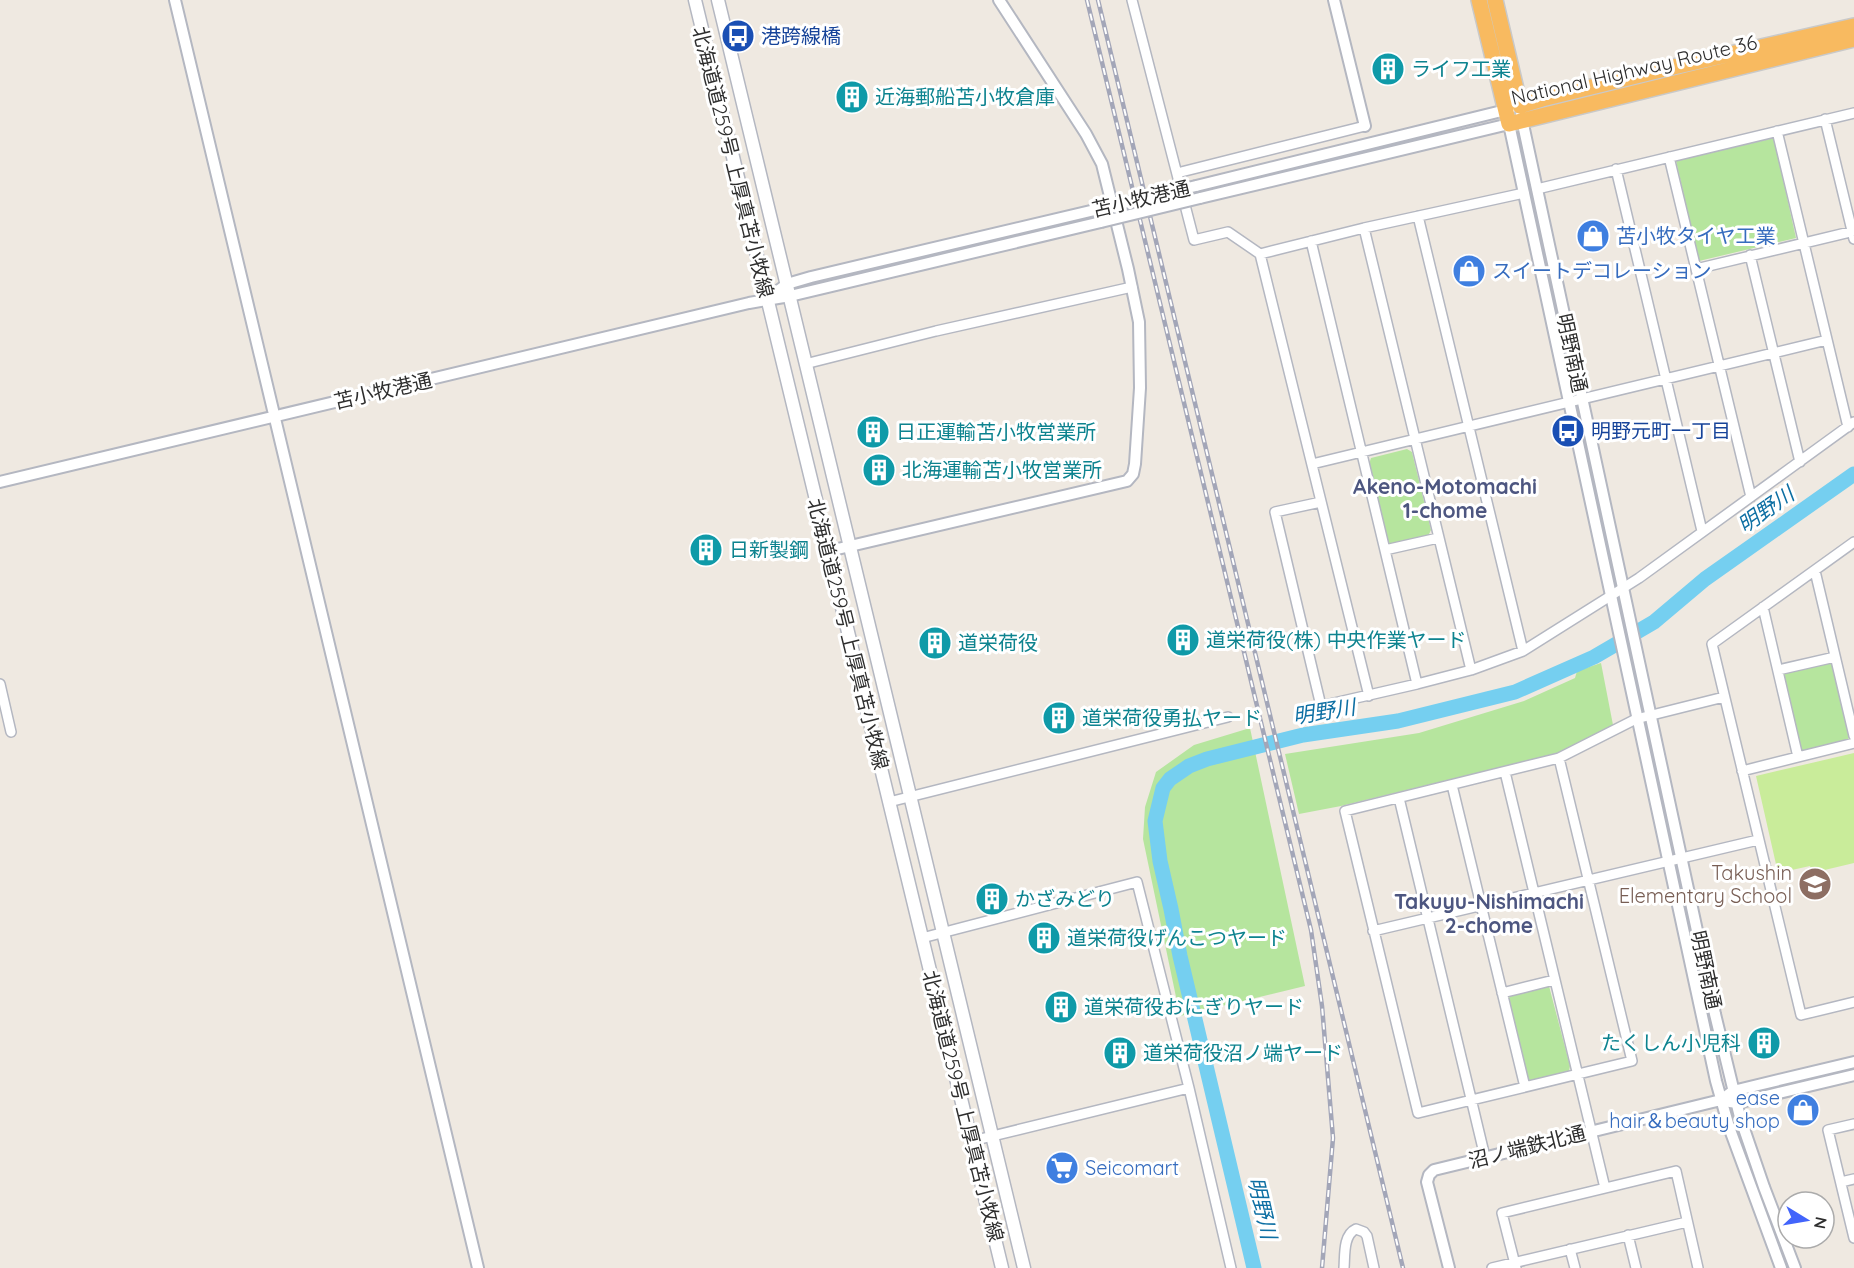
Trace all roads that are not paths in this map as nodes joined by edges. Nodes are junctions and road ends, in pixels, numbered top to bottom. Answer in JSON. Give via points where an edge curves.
{"nodes":[{"id":1,"x":174,"y":0,"type":"edge"},
{"id":2,"x":694,"y":0,"type":"edge"},
{"id":3,"x":718,"y":0,"type":"edge"},
{"id":4,"x":999,"y":0,"type":"edge"},
{"id":5,"x":1132,"y":0,"type":"edge"},
{"id":6,"x":1334,"y":0,"type":"edge"},
{"id":7,"x":1479,"y":0,"type":"edge"},
{"id":8,"x":1495,"y":0,"type":"edge"},
{"id":9,"x":1854,"y":26,"type":"edge"},
{"id":10,"x":1854,"y":39,"type":"edge"},
{"id":11,"x":1854,"y":113,"type":"edge"},
{"id":12,"x":1514,"y":115,"type":"junction"},
{"id":13,"x":1825,"y":119,"type":"junction"},
{"id":14,"x":1365,"y":126,"type":"joint"},
{"id":15,"x":1777,"y":131,"type":"junction"},
{"id":16,"x":1669,"y":157,"type":"junction"},
{"id":17,"x":1616,"y":169,"type":"junction"},
{"id":18,"x":1177,"y":173,"type":"junction"},
{"id":19,"x":1537,"y":189,"type":"junction"},
{"id":20,"x":1524,"y":193,"type":"junction"},
{"id":21,"x":1418,"y":216,"type":"junction"},
{"id":22,"x":1364,"y":228,"type":"junction"},
{"id":23,"x":1853,"y":234,"type":"edge"},
{"id":24,"x":1311,"y":241,"type":"junction"},
{"id":25,"x":1804,"y":244,"type":"junction"},
{"id":26,"x":1260,"y":254,"type":"junction"},
{"id":27,"x":1750,"y":255,"type":"junction"},
{"id":28,"x":1553,"y":264,"type":"junction"},
{"id":29,"x":1540,"y":267,"type":"junction"},
{"id":30,"x":1696,"y":269,"type":"junction"},
{"id":31,"x":1132,"y":287,"type":"junction"},
{"id":32,"x":788,"y":290,"type":"junction"},
{"id":33,"x":766,"y":299,"type":"junction"},
{"id":34,"x":1827,"y":340,"type":"junction"},
{"id":35,"x":1773,"y":354,"type":"junction"},
{"id":36,"x":805,"y":364,"type":"junction"},
{"id":37,"x":1719,"y":367,"type":"junction"},
{"id":38,"x":1665,"y":380,"type":"junction"},
{"id":39,"x":1582,"y":400,"type":"junction"},
{"id":40,"x":1570,"y":403,"type":"junction"},
{"id":41,"x":274,"y":417,"type":"junction"},
{"id":42,"x":1851,"y":424,"type":"edge"},
{"id":43,"x":1469,"y":426,"type":"junction"},
{"id":44,"x":1415,"y":439,"type":"junction"},
{"id":45,"x":1361,"y":452,"type":"junction"},
{"id":46,"x":1800,"y":462,"type":"junction"},
{"id":47,"x":1312,"y":464,"type":"junction"},
{"id":48,"x":0,"y":482,"type":"edge"},
{"id":49,"x":1751,"y":497,"type":"junction"},
{"id":50,"x":1321,"y":502,"type":"junction"},
{"id":51,"x":1702,"y":531,"type":"junction"},
{"id":52,"x":1438,"y":538,"type":"junction"},
{"id":53,"x":1854,"y":542,"type":"edge"},
{"id":54,"x":849,"y":546,"type":"junction"},
{"id":55,"x":1385,"y":550,"type":"junction"},
{"id":56,"x":829,"y":551,"type":"junction"},
{"id":57,"x":1815,"y":570,"type":"junction"},
{"id":58,"x":1624,"y":588,"type":"junction"},
{"id":59,"x":1611,"y":595,"type":"junction"},
{"id":60,"x":1763,"y":607,"type":"junction"},
{"id":61,"x":1523,"y":651,"type":"junction"},
{"id":62,"x":1835,"y":657,"type":"junction"},
{"id":63,"x":1471,"y":670,"type":"junction"},
{"id":64,"x":1778,"y":670,"type":"junction"},
{"id":65,"x":0,"y":684,"type":"edge"},
{"id":66,"x":1417,"y":684,"type":"junction"},
{"id":67,"x":1369,"y":696,"type":"junction"},
{"id":68,"x":1724,"y":697,"type":"junction"},
{"id":69,"x":1650,"y":716,"type":"junction"},
{"id":70,"x":1228,"y":717,"type":"dead end"},
{"id":71,"x":1636,"y":719,"type":"junction"},
{"id":72,"x":11,"y":732,"type":"dead end"},
{"id":73,"x":1854,"y":736,"type":"edge"},
{"id":74,"x":1854,"y":743,"type":"edge"},
{"id":75,"x":1798,"y":757,"type":"junction"},
{"id":76,"x":1559,"y":758,"type":"junction"},
{"id":77,"x":1742,"y":771,"type":"junction"},
{"id":78,"x":1505,"y":772,"type":"junction"},
{"id":79,"x":1452,"y":785,"type":"junction"},
{"id":80,"x":910,"y":797,"type":"junction"},
{"id":81,"x":1399,"y":798,"type":"junction"},
{"id":82,"x":889,"y":802,"type":"junction"},
{"id":83,"x":1758,"y":840,"type":"junction"},
{"id":84,"x":1682,"y":857,"type":"junction"},
{"id":85,"x":1667,"y":861,"type":"junction"},
{"id":86,"x":1587,"y":880,"type":"junction"},
{"id":87,"x":1533,"y":893,"type":"junction"},
{"id":88,"x":1481,"y":906,"type":"junction"},
{"id":89,"x":1428,"y":918,"type":"junction"},
{"id":90,"x":1373,"y":931,"type":"junction"},
{"id":91,"x":943,"y":933,"type":"junction"},
{"id":92,"x":922,"y":938,"type":"junction"},
{"id":93,"x":1554,"y":980,"type":"junction"},
{"id":94,"x":1502,"y":993,"type":"junction"},
{"id":95,"x":1854,"y":1002,"type":"edge"},
{"id":96,"x":1854,"y":1062,"type":"edge"},
{"id":97,"x":1577,"y":1074,"type":"junction"},
{"id":98,"x":1854,"y":1075,"type":"edge"},
{"id":99,"x":1525,"y":1087,"type":"junction"},
{"id":100,"x":1189,"y":1088,"type":"junction"},
{"id":101,"x":1733,"y":1091,"type":"junction"},
{"id":102,"x":1471,"y":1100,"type":"junction"},
{"id":103,"x":1721,"y":1100,"type":"junction"},
{"id":104,"x":1737,"y":1103,"type":"junction"},
{"id":105,"x":1854,"y":1124,"type":"edge"},
{"id":106,"x":1591,"y":1132,"type":"junction"},
{"id":107,"x":992,"y":1136,"type":"junction"},
{"id":108,"x":972,"y":1141,"type":"junction"},
{"id":109,"x":1485,"y":1157,"type":"junction"},
{"id":110,"x":1854,"y":1179,"type":"edge"},
{"id":111,"x":1841,"y":1182,"type":"junction"},
{"id":112,"x":1605,"y":1188,"type":"junction"},
{"id":113,"x":1687,"y":1222,"type":"junction"},
{"id":114,"x":1628,"y":1235,"type":"junction"},
{"id":115,"x":1854,"y":1238,"type":"edge"},
{"id":116,"x":1570,"y":1249,"type":"junction"},
{"id":117,"x":1515,"y":1265,"type":"edge"},
{"id":118,"x":478,"y":1268,"type":"edge"},
{"id":119,"x":1002,"y":1268,"type":"edge"},
{"id":120,"x":1023,"y":1268,"type":"edge"},
{"id":121,"x":1231,"y":1268,"type":"edge"},
{"id":122,"x":1344,"y":1268,"type":"edge"},
{"id":123,"x":1374,"y":1268,"type":"edge"},
{"id":124,"x":1449,"y":1268,"type":"edge"},
{"id":125,"x":1492,"y":1268,"type":"edge"},
{"id":126,"x":1575,"y":1268,"type":"edge"},
{"id":127,"x":1636,"y":1268,"type":"edge"},
{"id":128,"x":1698,"y":1268,"type":"edge"},
{"id":129,"x":1781,"y":1268,"type":"edge"},
{"id":130,"x":1795,"y":1268,"type":"edge"}],
"edges":[{"from":1,"to":41,"type":"street"},
{"from":2,"to":33,"type":"main road","name":"北海道道259号 上厚真苫小牧線"},
{"from":3,"to":32,"type":"main road","name":"北海道道259号 上厚真苫小牧線"},
{"from":4,"to":31,"type":"street","via":[[1102,164]]},
{"from":5,"to":18,"type":"street"},
{"from":6,"to":14,"type":"street"},
{"from":7,"to":12,"type":"highway","name":"National Highway Route 36"},
{"from":8,"to":12,"type":"highway","name":"National Highway Route 36"},
{"from":9,"to":12,"type":"highway","name":"National Highway Route 36","via":[[1542,99]]},
{"from":10,"to":12,"type":"highway","name":"National Highway Route 36"},
{"from":11,"to":13,"type":"street"},
{"from":12,"to":19,"type":"street","name":"明野南通"},
{"from":12,"to":20,"type":"street","name":"明野南通"},
{"from":12,"to":32,"type":"street","name":"苫小牧港通","bridge":true,"via":[[1099,209]]},
{"from":12,"to":32,"type":"street","name":"苫小牧港通","bridge":true,"via":[[1101,222]]},
{"from":13,"to":15,"type":"street"},
{"from":13,"to":23,"type":"street"},
{"from":14,"to":18,"type":"street"},
{"from":15,"to":16,"type":"street"},
{"from":15,"to":25,"type":"street"},
{"from":16,"to":17,"type":"street"},
{"from":16,"to":30,"type":"street"},
{"from":17,"to":19,"type":"street"},
{"from":17,"to":38,"type":"street"},
{"from":18,"to":26,"type":"street","via":[[1194,240],[1228,232]]},
{"from":19,"to":28,"type":"street","name":"明野南通"},
{"from":20,"to":21,"type":"street"},
{"from":20,"to":29,"type":"street","name":"明野南通"},
{"from":21,"to":22,"type":"street"},
{"from":21,"to":43,"type":"street"},
{"from":22,"to":24,"type":"street"},
{"from":22,"to":44,"type":"street"},
{"from":23,"to":25,"type":"street"},
{"from":24,"to":26,"type":"street"},
{"from":24,"to":45,"type":"street"},
{"from":25,"to":27,"type":"street"},
{"from":25,"to":34,"type":"street"},
{"from":26,"to":47,"type":"street"},
{"from":27,"to":30,"type":"street"},
{"from":27,"to":35,"type":"street"},
{"from":28,"to":29,"type":"street"},
{"from":28,"to":39,"type":"street","name":"明野南通"},
{"from":29,"to":40,"type":"street","name":"明野南通"},
{"from":30,"to":37,"type":"street"},
{"from":31,"to":36,"type":"street"},
{"from":31,"to":54,"type":"street","via":[[1139,322],[1140,388],[1135,464],[1127,481]]},
{"from":32,"to":33,"type":"street","name":"苫小牧港通"},
{"from":32,"to":36,"type":"main road","name":"北海道道259号 上厚真苫小牧線"},
{"from":33,"to":41,"type":"street","name":"苫小牧港通"},
{"from":33,"to":56,"type":"main road","name":"北海道道259号 上厚真苫小牧線"},
{"from":34,"to":35,"type":"street"},
{"from":34,"to":42,"type":"street"},
{"from":35,"to":37,"type":"street"},
{"from":35,"to":46,"type":"street"},
{"from":36,"to":54,"type":"main road","name":"北海道道259号 上厚真苫小牧線"},
{"from":37,"to":38,"type":"street"},
{"from":37,"to":49,"type":"street"},
{"from":38,"to":39,"type":"street"},
{"from":38,"to":51,"type":"street"},
{"from":39,"to":40,"type":"street"},
{"from":39,"to":58,"type":"street","name":"明野南通"},
{"from":40,"to":43,"type":"street"},
{"from":40,"to":59,"type":"street","name":"明野南通"},
{"from":41,"to":48,"type":"street","name":"苫小牧港通"},
{"from":41,"to":118,"type":"street"},
{"from":42,"to":46,"type":"street"},
{"from":43,"to":44,"type":"street"},
{"from":43,"to":61,"type":"street"},
{"from":44,"to":45,"type":"street"},
{"from":44,"to":52,"type":"street"},
{"from":45,"to":47,"type":"street"},
{"from":45,"to":55,"type":"street"},
{"from":46,"to":49,"type":"street"},
{"from":47,"to":50,"type":"street"},
{"from":49,"to":51,"type":"street"},
{"from":50,"to":67,"type":"street"},
{"from":50,"to":67,"type":"street","via":[[1275,512],[1321,706]]},
{"from":51,"to":58,"type":"street"},
{"from":52,"to":55,"type":"street"},
{"from":52,"to":63,"type":"street"},
{"from":53,"to":57,"type":"street"},
{"from":54,"to":56,"type":"street"},
{"from":54,"to":80,"type":"main road","name":"北海道道259号 上厚真苫小牧線"},
{"from":55,"to":66,"type":"street"},
{"from":56,"to":82,"type":"main road","name":"北海道道259号 上厚真苫小牧線"},
{"from":57,"to":60,"type":"street"},
{"from":57,"to":62,"type":"street"},
{"from":58,"to":59,"type":"street"},
{"from":58,"to":69,"type":"street","name":"明野南通"},
{"from":59,"to":61,"type":"street"},
{"from":59,"to":71,"type":"street","name":"明野南通"},
{"from":60,"to":64,"type":"street"},
{"from":60,"to":68,"type":"street","via":[[1712,644]]},
{"from":61,"to":63,"type":"street"},
{"from":62,"to":64,"type":"street"},
{"from":62,"to":73,"type":"street"},
{"from":63,"to":66,"type":"street"},
{"from":64,"to":75,"type":"street"},
{"from":65,"to":72,"type":"street"},
{"from":66,"to":67,"type":"street"},
{"from":68,"to":69,"type":"street"},
{"from":68,"to":77,"type":"street"},
{"from":69,"to":71,"type":"street"},
{"from":69,"to":84,"type":"street","name":"明野南通"},
{"from":70,"to":80,"type":"street"},
{"from":71,"to":76,"type":"street"},
{"from":71,"to":85,"type":"street","name":"明野南通"},
{"from":74,"to":75,"type":"street"},
{"from":75,"to":77,"type":"street"},
{"from":76,"to":78,"type":"street"},
{"from":76,"to":86,"type":"street"},
{"from":77,"to":83,"type":"street"},
{"from":78,"to":79,"type":"street"},
{"from":78,"to":87,"type":"street"},
{"from":79,"to":81,"type":"street"},
{"from":79,"to":88,"type":"street"},
{"from":80,"to":82,"type":"street"},
{"from":80,"to":91,"type":"main road","name":"北海道道259号 上厚真苫小牧線"},
{"from":81,"to":89,"type":"street"},
{"from":81,"to":90,"type":"street","via":[[1345,811]]},
{"from":82,"to":92,"type":"main road","name":"北海道道259号 上厚真苫小牧線"},
{"from":83,"to":84,"type":"street"},
{"from":83,"to":95,"type":"street","via":[[1801,1015]]},
{"from":84,"to":85,"type":"street"},
{"from":84,"to":101,"type":"street","name":"明野南通"},
{"from":85,"to":86,"type":"street"},
{"from":85,"to":103,"type":"street","name":"明野南通"},
{"from":86,"to":87,"type":"street"},
{"from":86,"to":97,"type":"street","via":[[1632,1061]]},
{"from":87,"to":88,"type":"street"},
{"from":87,"to":93,"type":"street"},
{"from":88,"to":89,"type":"street"},
{"from":88,"to":94,"type":"street"},
{"from":89,"to":90,"type":"street"},
{"from":89,"to":102,"type":"street"},
{"from":90,"to":102,"type":"street","via":[[1418,1113]]},
{"from":91,"to":92,"type":"street"},
{"from":91,"to":100,"type":"street","via":[[1137,882]]},
{"from":91,"to":107,"type":"main road","name":"北海道道259号 上厚真苫小牧線"},
{"from":92,"to":108,"type":"main road","name":"北海道道259号 上厚真苫小牧線"},
{"from":93,"to":94,"type":"street"},
{"from":93,"to":97,"type":"street"},
{"from":94,"to":99,"type":"street"},
{"from":96,"to":101,"type":"street"},
{"from":97,"to":99,"type":"street"},
{"from":97,"to":106,"type":"street"},
{"from":98,"to":104,"type":"street"},
{"from":99,"to":102,"type":"street"},
{"from":100,"to":107,"type":"street"},
{"from":100,"to":121,"type":"street"},
{"from":101,"to":103,"type":"street"},
{"from":101,"to":104,"type":"street","name":"明野南通"},
{"from":102,"to":109,"type":"street"},
{"from":103,"to":104,"type":"street"},
{"from":103,"to":106,"type":"street","name":"沼ノ端鉄北通"},
{"from":103,"to":129,"type":"street","name":"明野南通"},
{"from":104,"to":130,"type":"street","name":"明野南通"},
{"from":105,"to":111,"type":"street","via":[[1828,1130]]},
{"from":106,"to":109,"type":"street","name":"沼ノ端鉄北通"},
{"from":106,"to":112,"type":"street"},
{"from":107,"to":108,"type":"street"},
{"from":107,"to":120,"type":"main road","name":"北海道道259号 上厚真苫小牧線"},
{"from":108,"to":119,"type":"main road","name":"北海道道259号 上厚真苫小牧線"},
{"from":109,"to":124,"type":"street","name":"沼ノ端鉄北通","via":[[1434,1170],[1429,1175],[1427,1182]]},
{"from":110,"to":111,"type":"street"},
{"from":111,"to":115,"type":"street"},
{"from":112,"to":113,"type":"street","via":[[1676,1171]]},
{"from":112,"to":117,"type":"street","via":[[1502,1213]]},
{"from":113,"to":114,"type":"street"},
{"from":113,"to":128,"type":"street"},
{"from":114,"to":116,"type":"street"},
{"from":114,"to":127,"type":"street"},
{"from":116,"to":117,"type":"street"},
{"from":116,"to":126,"type":"street"},
{"from":117,"to":125,"type":"street"},
{"from":122,"to":123,"type":"street","via":[[1347,1239],[1356,1229],[1366,1236]]}]}
